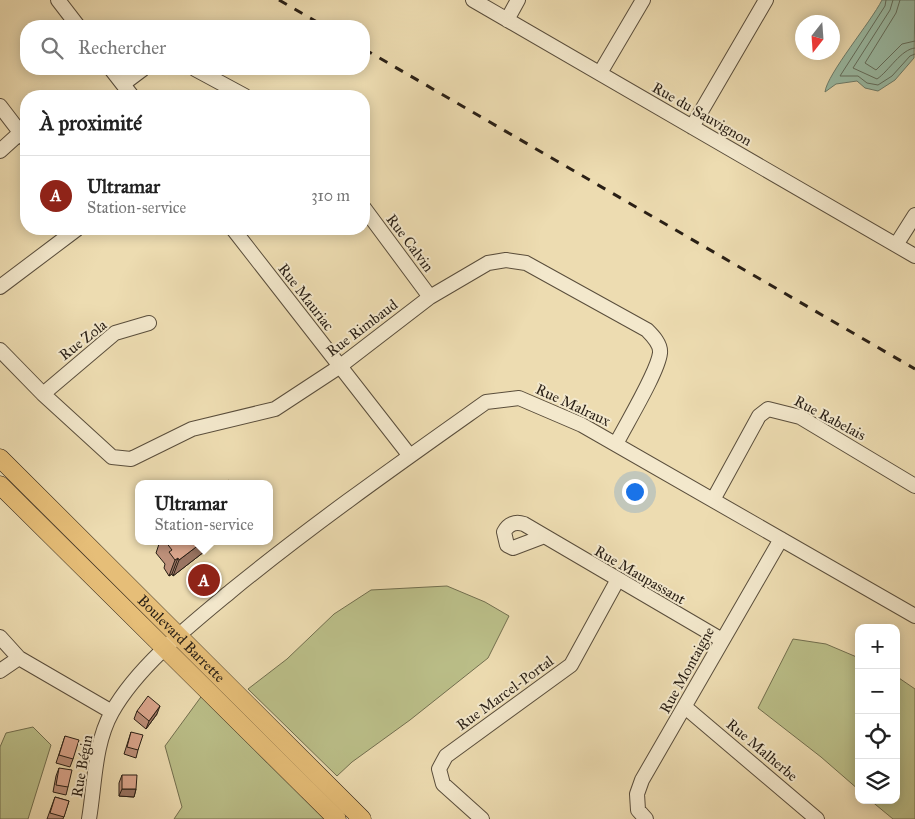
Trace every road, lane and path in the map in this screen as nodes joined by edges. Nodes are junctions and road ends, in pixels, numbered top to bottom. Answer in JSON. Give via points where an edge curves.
{"nodes":[{"id":1,"x":58,"y":0,"type":"edge"},
{"id":2,"x":473,"y":0,"type":"edge"},
{"id":3,"x":518,"y":0,"type":"edge"},
{"id":4,"x":643,"y":0,"type":"edge"},
{"id":5,"x":766,"y":0,"type":"edge"},
{"id":6,"x":73,"y":20,"type":"edge"},
{"id":7,"x":507,"y":20,"type":"junction"},
{"id":8,"x":600,"y":74,"type":"junction"},
{"id":9,"x":116,"y":75,"type":"edge"},
{"id":10,"x":135,"y":75,"type":"edge"},
{"id":11,"x":206,"y":75,"type":"edge"},
{"id":12,"x":123,"y":84,"type":"junction"},
{"id":13,"x":128,"y":90,"type":"edge"},
{"id":14,"x":234,"y":90,"type":"edge"},
{"id":15,"x":0,"y":106,"type":"edge"},
{"id":16,"x":692,"y":127,"type":"junction"},
{"id":17,"x":20,"y":132,"type":"edge"},
{"id":18,"x":20,"y":138,"type":"edge"},
{"id":19,"x":0,"y":150,"type":"edge"},
{"id":20,"x":915,"y":215,"type":"edge"},
{"id":21,"x":370,"y":216,"type":"edge"},
{"id":22,"x":69,"y":235,"type":"edge"},
{"id":23,"x":238,"y":235,"type":"edge"},
{"id":24,"x":896,"y":246,"type":"junction"},
{"id":25,"x":915,"y":256,"type":"edge"},
{"id":26,"x":0,"y":287,"type":"edge"},
{"id":27,"x":430,"y":297,"type":"junction"},
{"id":28,"x":149,"y":323,"type":"dead end"},
{"id":29,"x":0,"y":350,"type":"edge"},
{"id":30,"x":339,"y":367,"type":"junction"},
{"id":31,"x":43,"y":394,"type":"junction"},
{"id":32,"x":616,"y":444,"type":"junction"},
{"id":33,"x":410,"y":456,"type":"junction"},
{"id":34,"x":0,"y":458,"type":"edge"},
{"id":35,"x":0,"y":485,"type":"edge"},
{"id":36,"x":915,"y":486,"type":"edge"},
{"id":37,"x":713,"y":500,"type":"junction"},
{"id":38,"x":542,"y":537,"type":"dead end"},
{"id":39,"x":782,"y":539,"type":"junction"},
{"id":40,"x":617,"y":581,"type":"junction"},
{"id":41,"x":915,"y":616,"type":"edge"},
{"id":42,"x":179,"y":634,"type":"junction"},
{"id":43,"x":0,"y":637,"type":"edge"},
{"id":44,"x":722,"y":640,"type":"junction"},
{"id":45,"x":166,"y":649,"type":"junction"},
{"id":46,"x":18,"y":658,"type":"junction"},
{"id":47,"x":0,"y":671,"type":"edge"},
{"id":48,"x":686,"y":707,"type":"junction"},
{"id":49,"x":112,"y":712,"type":"junction"},
{"id":50,"x":89,"y":819,"type":"edge"},
{"id":51,"x":337,"y":819,"type":"edge"},
{"id":52,"x":362,"y":819,"type":"edge"},
{"id":53,"x":482,"y":819,"type":"edge"},
{"id":54,"x":646,"y":819,"type":"edge"},
{"id":55,"x":817,"y":819,"type":"edge"}],
"edges":[{"from":1,"to":6,"type":"street"},
{"from":2,"to":7,"type":"street","name":"Rue du Sauvignon"},
{"from":3,"to":7,"type":"street"},
{"from":4,"to":8,"type":"street"},
{"from":5,"to":16,"type":"street"},
{"from":7,"to":8,"type":"street","name":"Rue du Sauvignon"},
{"from":8,"to":16,"type":"street","name":"Rue du Sauvignon"},
{"from":9,"to":12,"type":"street"},
{"from":10,"to":12,"type":"street"},
{"from":11,"to":14,"type":"street"},
{"from":12,"to":13,"type":"street"},
{"from":15,"to":17,"type":"street"},
{"from":16,"to":24,"type":"street","name":"Rue du Sauvignon"},
{"from":18,"to":19,"type":"street"},
{"from":20,"to":24,"type":"street"},
{"from":21,"to":27,"type":"street","name":"Rue Calvin"},
{"from":22,"to":26,"type":"street"},
{"from":23,"to":30,"type":"street","name":"Rue Mauriac"},
{"from":24,"to":25,"type":"street","name":"Rue du Sauvignon"},
{"from":27,"to":30,"type":"street","name":"Rue Rimbaud"},
{"from":27,"to":32,"type":"street","name":"Rue Rimbaud","via":[[488,263],[506,260],[526,262],[647,330],[657,340],[661,352]]},
{"from":28,"to":31,"type":"street","name":"Rue Zola","via":[[115,332]]},
{"from":29,"to":31,"type":"street","name":"Rue Rimbaud"},
{"from":30,"to":31,"type":"street","name":"Rue Rimbaud","via":[[275,409],[192,429],[131,459],[112,457]]},
{"from":30,"to":33,"type":"street","name":"Rue Mauriac"},
{"from":32,"to":33,"type":"street","name":"Rue Malraux","via":[[582,425],[519,398],[486,402]]},
{"from":32,"to":37,"type":"street","name":"Rue Malraux"},
{"from":33,"to":42,"type":"street","name":"Rue Malraux","via":[[280,551]]},
{"from":34,"to":42,"type":"main road","name":"Boulevard Barrette"},
{"from":35,"to":45,"type":"main road","name":"Boulevard Barrette"},
{"from":36,"to":37,"type":"street","name":"Rue Rabelais","via":[[800,417],[768,409],[759,416]]},
{"from":37,"to":39,"type":"street","name":"Rue Malraux"},
{"from":38,"to":40,"type":"street","name":"Rue Maupassant"},
{"from":39,"to":41,"type":"street","name":"Rue Malraux"},
{"from":39,"to":44,"type":"street","name":"Rue Montaigne"},
{"from":40,"to":44,"type":"street","name":"Rue Maupassant"},
{"from":40,"to":53,"type":"street","name":"Rue Marcel-Portal","via":[[571,665],[446,756],[439,769],[443,784]]},
{"from":42,"to":45,"type":"street","name":"Rue Malraux"},
{"from":42,"to":52,"type":"main road","name":"Boulevard Barrette"},
{"from":43,"to":46,"type":"street"},
{"from":44,"to":48,"type":"street","name":"Rue Montaigne"},
{"from":45,"to":49,"type":"street","name":"Rue Bégin","via":[[155,656]]},
{"from":45,"to":51,"type":"main road","name":"Boulevard Barrette"},
{"from":46,"to":47,"type":"street"},
{"from":46,"to":49,"type":"street"},
{"from":48,"to":54,"type":"street","name":"Rue Montaigne","via":[[642,780],[637,794],[638,810]]},
{"from":48,"to":55,"type":"street","name":"Rue Malherbe"},
{"from":49,"to":50,"type":"street","name":"Rue Bégin","via":[[99,748]]}]}
